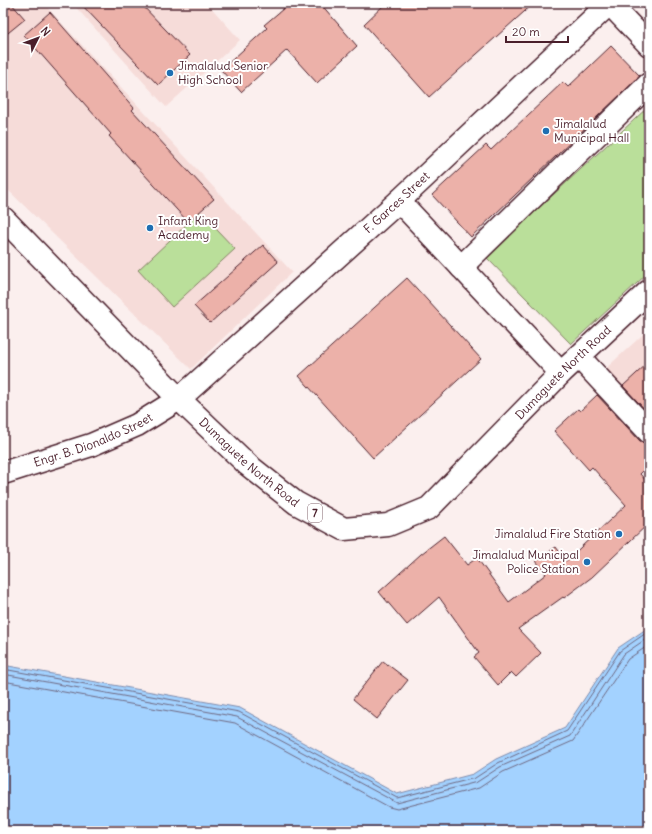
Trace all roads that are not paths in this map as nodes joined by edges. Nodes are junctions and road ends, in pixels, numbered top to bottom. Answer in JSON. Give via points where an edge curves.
{"nodes":[{"id":1,"x":610,"y":3,"type":"edge"},
{"id":2,"x":649,"y":45,"type":"edge"},
{"id":3,"x":649,"y":84,"type":"edge"},
{"id":4,"x":399,"y":201,"type":"junction"},
{"id":5,"x":3,"y":218,"type":"edge"},
{"id":6,"x":461,"y":267,"type":"junction"},
{"id":7,"x":649,"y":291,"type":"edge"},
{"id":8,"x":579,"y":357,"type":"junction"},
{"id":9,"x":561,"y":373,"type":"junction"},
{"id":10,"x":179,"y":399,"type":"junction"},
{"id":11,"x":649,"y":432,"type":"edge"},
{"id":12,"x":3,"y":473,"type":"edge"}],
"edges":[{"from":1,"to":2,"type":"main road"},
{"from":1,"to":4,"type":"main road","name":"F. Garces Street"},
{"from":3,"to":6,"type":"main road"},
{"from":4,"to":6,"type":"main road"},
{"from":4,"to":10,"type":"main road","name":"F. Garces Street"},
{"from":5,"to":10,"type":"main road","name":"Dumaguete North Road","number":"7"},
{"from":6,"to":9,"type":"main road"},
{"from":7,"to":8,"type":"main road","name":"Dumaguete North Road","number":"7"},
{"from":8,"to":9,"type":"main road","name":"Dumaguete North Road","number":"7"},
{"from":8,"to":11,"type":"main road"},
{"from":9,"to":10,"type":"main road","name":"Dumaguete North Road","number":"7","via":[[429,508],[388,525],[344,529],[296,503],[248,465]]},
{"from":10,"to":12,"type":"main road","name":"Engr. B. Dionaldo Street","via":[[137,425],[91,445]]}]}
